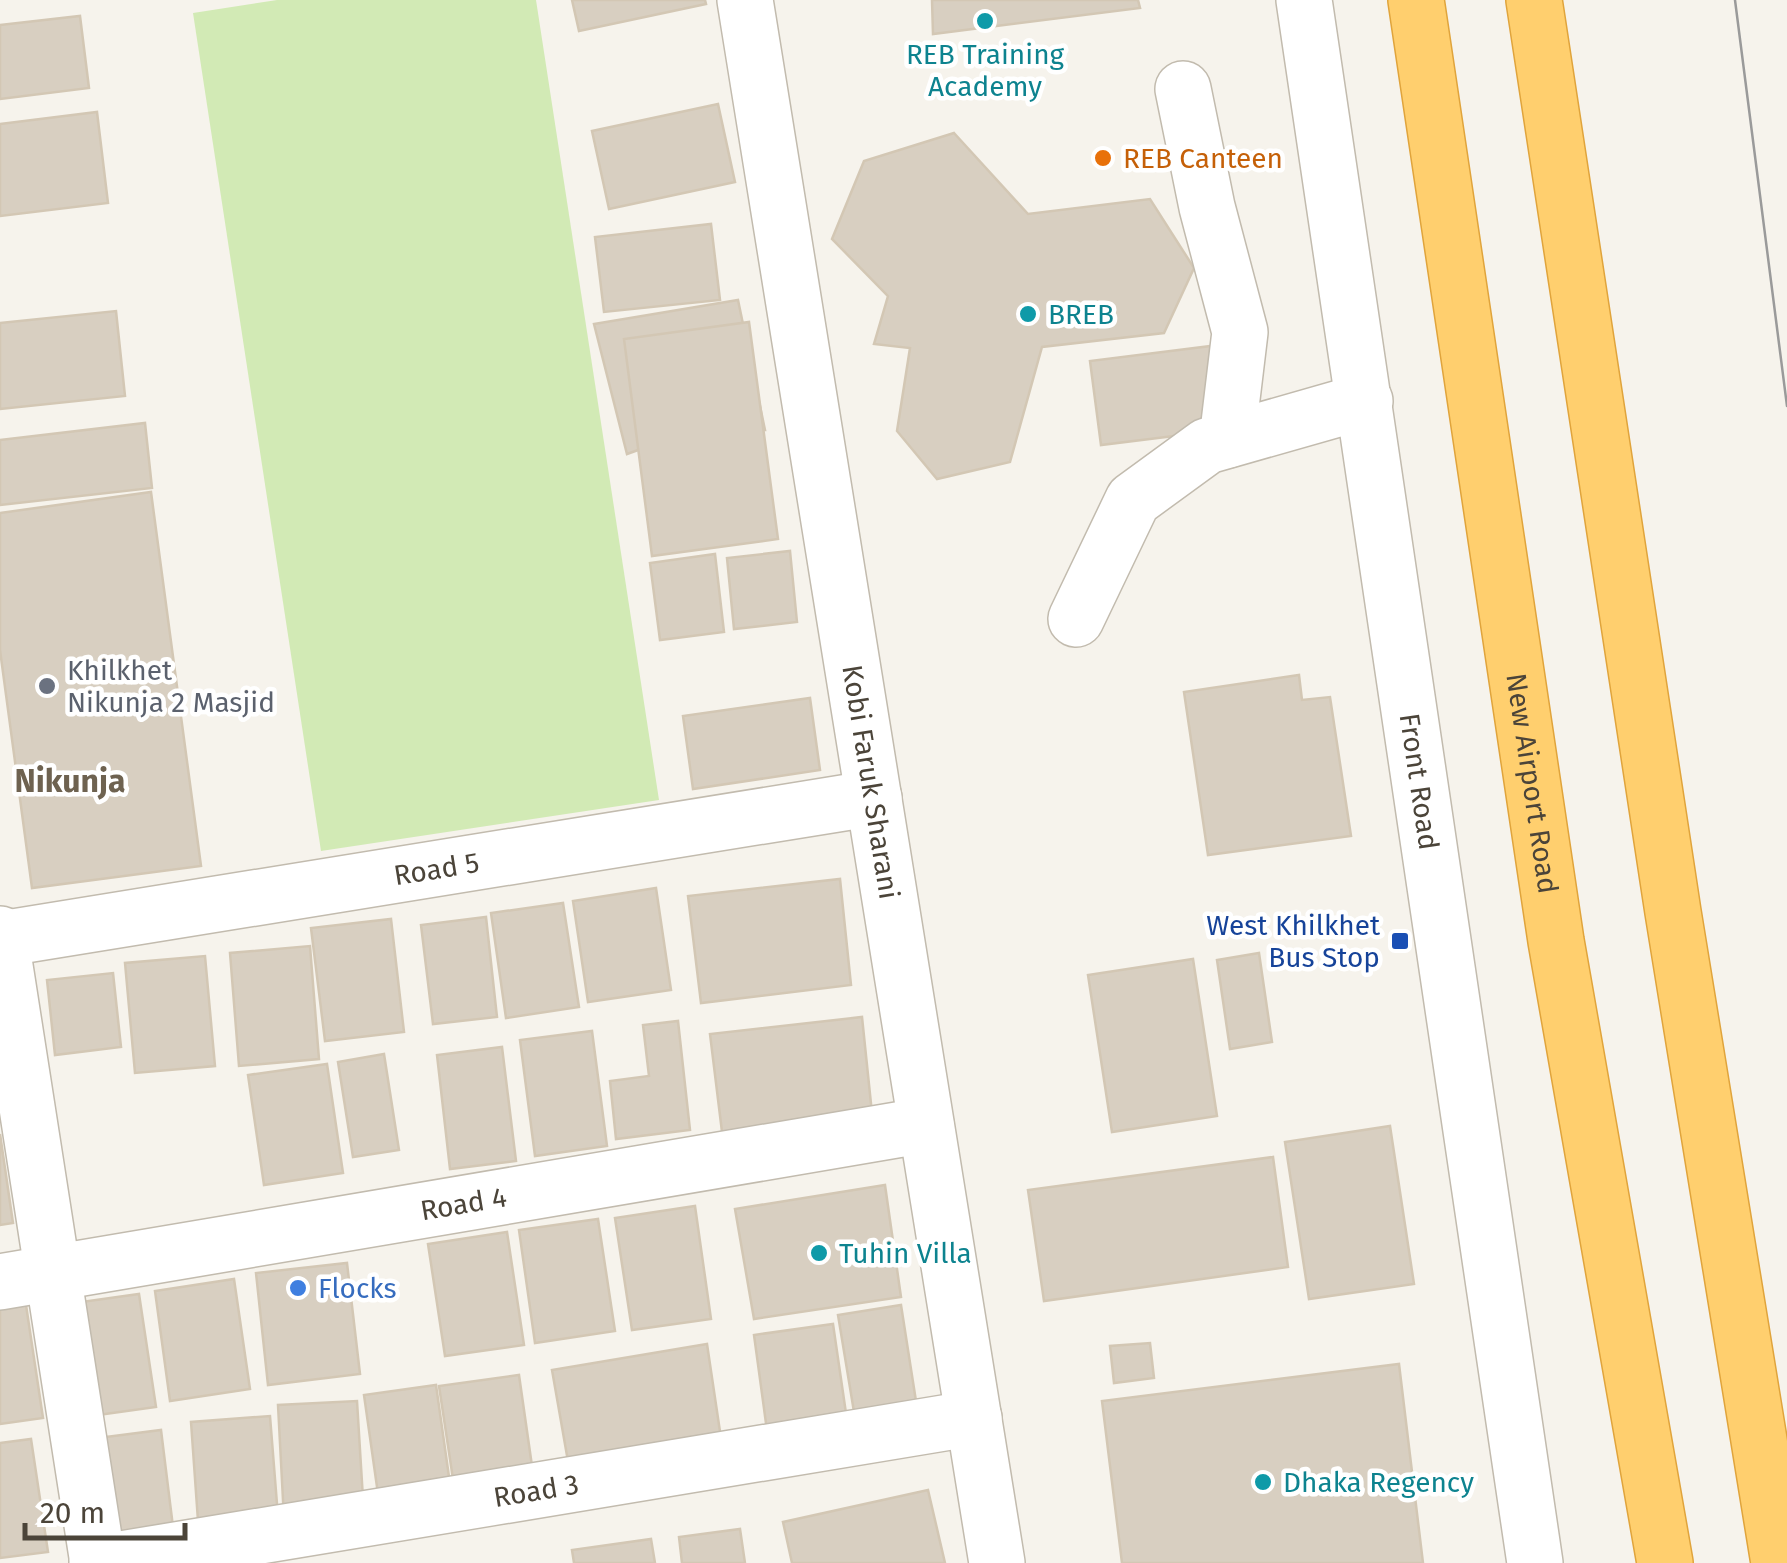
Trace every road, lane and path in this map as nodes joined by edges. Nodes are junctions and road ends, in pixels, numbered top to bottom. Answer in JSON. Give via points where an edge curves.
{"nodes":[{"id":1,"x":745,"y":0,"type":"edge"},
{"id":2,"x":1304,"y":0,"type":"edge"},
{"id":3,"x":1416,"y":0,"type":"edge"},
{"id":4,"x":1534,"y":0,"type":"edge"},
{"id":5,"x":1183,"y":89,"type":"dead end"},
{"id":6,"x":1365,"y":401,"type":"junction"},
{"id":7,"x":1227,"y":440,"type":"junction"},
{"id":8,"x":1076,"y":619,"type":"dead end"},
{"id":9,"x":874,"y":798,"type":"junction"},
{"id":10,"x":0,"y":937,"type":"edge"},
{"id":11,"x":926,"y":1125,"type":"junction"},
{"id":12,"x":53,"y":1274,"type":"junction"},
{"id":13,"x":0,"y":1282,"type":"edge"},
{"id":14,"x":974,"y":1418,"type":"junction"},
{"id":15,"x":98,"y":1563,"type":"edge"},
{"id":16,"x":997,"y":1563,"type":"edge"},
{"id":17,"x":1535,"y":1563,"type":"edge"},
{"id":18,"x":1664,"y":1563,"type":"edge"},
{"id":19,"x":1779,"y":1563,"type":"edge"}],
"edges":[{"from":1,"to":9,"type":"street","name":"Kobi Faruk Sharani"},
{"from":2,"to":6,"type":"street","name":"Front Road"},
{"from":3,"to":18,"type":"highway","name":"New Airport Road","via":[[1556,941]]},
{"from":4,"to":19,"type":"highway"},
{"from":5,"to":7,"type":"street","via":[[1240,332]]},
{"from":6,"to":7,"type":"street"},
{"from":6,"to":17,"type":"street","name":"Front Road"},
{"from":7,"to":8,"type":"street","via":[[1207,446],[1132,500]]},
{"from":9,"to":10,"type":"street","name":"Road 5"},
{"from":9,"to":11,"type":"street","name":"Kobi Faruk Sharani"},
{"from":10,"to":12,"type":"street"},
{"from":11,"to":12,"type":"street","name":"Road 4"},
{"from":11,"to":14,"type":"street","name":"Kobi Faruk Sharani"},
{"from":12,"to":13,"type":"street","name":"Road 4"},
{"from":12,"to":15,"type":"street"},
{"from":14,"to":15,"type":"street","name":"Road 3"},
{"from":14,"to":16,"type":"street","name":"Kobi Faruk Sharani"}]}
